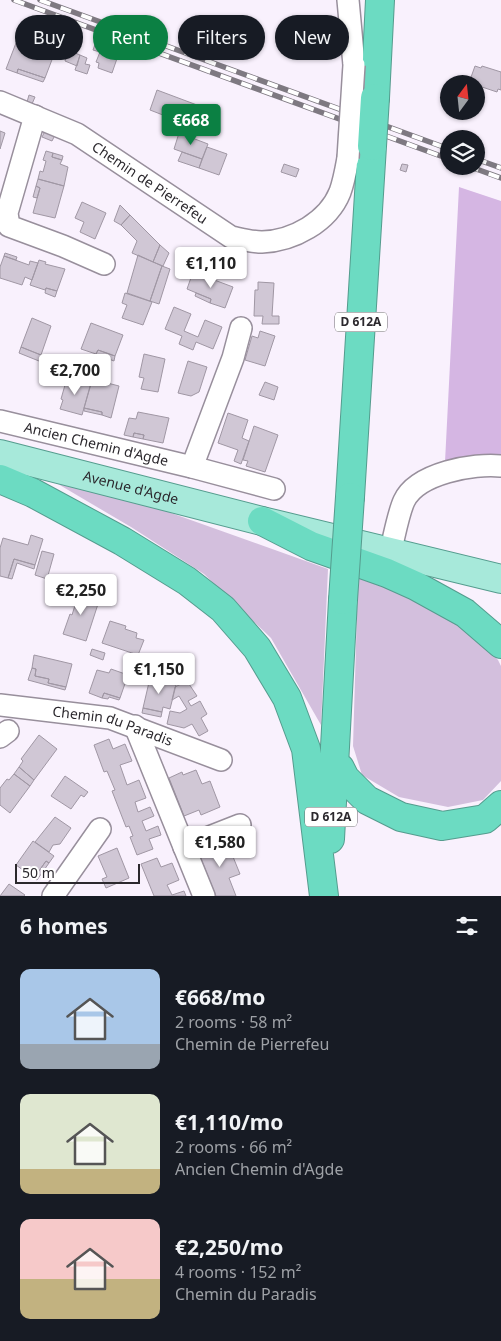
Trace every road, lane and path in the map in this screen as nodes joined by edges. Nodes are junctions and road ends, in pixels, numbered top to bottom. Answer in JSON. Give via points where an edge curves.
{"nodes":[{"id":1,"x":348,"y":0,"type":"edge"},
{"id":2,"x":380,"y":0,"type":"edge"},
{"id":3,"x":0,"y":102,"type":"edge"},
{"id":4,"x":35,"y":116,"type":"junction"},
{"id":5,"x":360,"y":152,"type":"junction"},
{"id":6,"x":104,"y":264,"type":"dead end"},
{"id":7,"x":241,"y":328,"type":"dead end"},
{"id":8,"x":0,"y":421,"type":"edge"},
{"id":9,"x":0,"y":454,"type":"edge"},
{"id":10,"x":501,"y":466,"type":"edge"},
{"id":11,"x":192,"y":468,"type":"junction"},
{"id":12,"x":0,"y":479,"type":"edge"},
{"id":13,"x":274,"y":489,"type":"dead end"},
{"id":14,"x":262,"y":521,"type":"junction"},
{"id":15,"x":390,"y":553,"type":"junction"},
{"id":16,"x":501,"y":579,"type":"edge"},
{"id":17,"x":501,"y":644,"type":"edge"},
{"id":18,"x":0,"y":705,"type":"edge"},
{"id":19,"x":134,"y":726,"type":"junction"},
{"id":20,"x":336,"y":738,"type":"junction"},
{"id":21,"x":221,"y":760,"type":"dead end"},
{"id":22,"x":340,"y":768,"type":"junction"},
{"id":23,"x":501,"y":805,"type":"edge"},
{"id":24,"x":240,"y":825,"type":"dead end"},
{"id":25,"x":100,"y":829,"type":"dead end"},
{"id":26,"x":184,"y":847,"type":"junction"},
{"id":27,"x":53,"y":896,"type":"edge"},
{"id":28,"x":204,"y":896,"type":"edge"},
{"id":29,"x":326,"y":896,"type":"edge"},
{"id":30,"x":339,"y":896,"type":"edge"}],
"edges":[{"from":1,"to":5,"type":"street","name":"Chemin de Pierrefeu","bridge":true},
{"from":2,"to":5,"type":"highway","number":"D 612A","bridge":true,"via":[[374,98]]},
{"from":3,"to":4,"type":"street","name":"Chemin de Pierrefeu"},
{"from":4,"to":5,"type":"street","name":"Chemin de Pierrefeu","via":[[77,134],[231,237],[260,242],[284,239],[308,228],[330,209]]},
{"from":4,"to":6,"type":"street","via":[[6,213],[9,226]]},
{"from":5,"to":20,"type":"highway","number":"D 612A","bridge":true,"via":[[350,497]]},
{"from":7,"to":11,"type":"street"},
{"from":8,"to":11,"type":"street","name":"Ancien Chemin d'Agde"},
{"from":9,"to":14,"type":"main road","name":"Avenue d'Agde"},
{"from":10,"to":15,"type":"street","via":[[451,471],[423,481],[404,500]]},
{"from":11,"to":13,"type":"street","name":"Ancien Chemin d'Agde"},
{"from":12,"to":29,"type":"highway","via":[[114,536],[188,581],[224,608],[257,648],[287,698],[306,749]]},
{"from":14,"to":15,"type":"main road","name":"Avenue d'Agde"},
{"from":14,"to":17,"type":"highway","via":[[311,546],[416,586],[465,613]]},
{"from":15,"to":16,"type":"main road","name":"Avenue d'Agde"},
{"from":18,"to":19,"type":"street","name":"Chemin du Paradis","via":[[110,718]]},
{"from":19,"to":21,"type":"street","name":"Chemin du Paradis"},
{"from":19,"to":26,"type":"street"},
{"from":20,"to":22,"type":"highway","number":"D 612A"},
{"from":20,"to":29,"type":"highway","number":"D 612A"},
{"from":22,"to":23,"type":"highway","via":[[345,778],[367,800],[401,818],[442,826],[485,819]]},
{"from":22,"to":30,"type":"highway","number":"D 612A"},
{"from":24,"to":26,"type":"street"},
{"from":25,"to":27,"type":"street"},
{"from":26,"to":28,"type":"street"}]}
